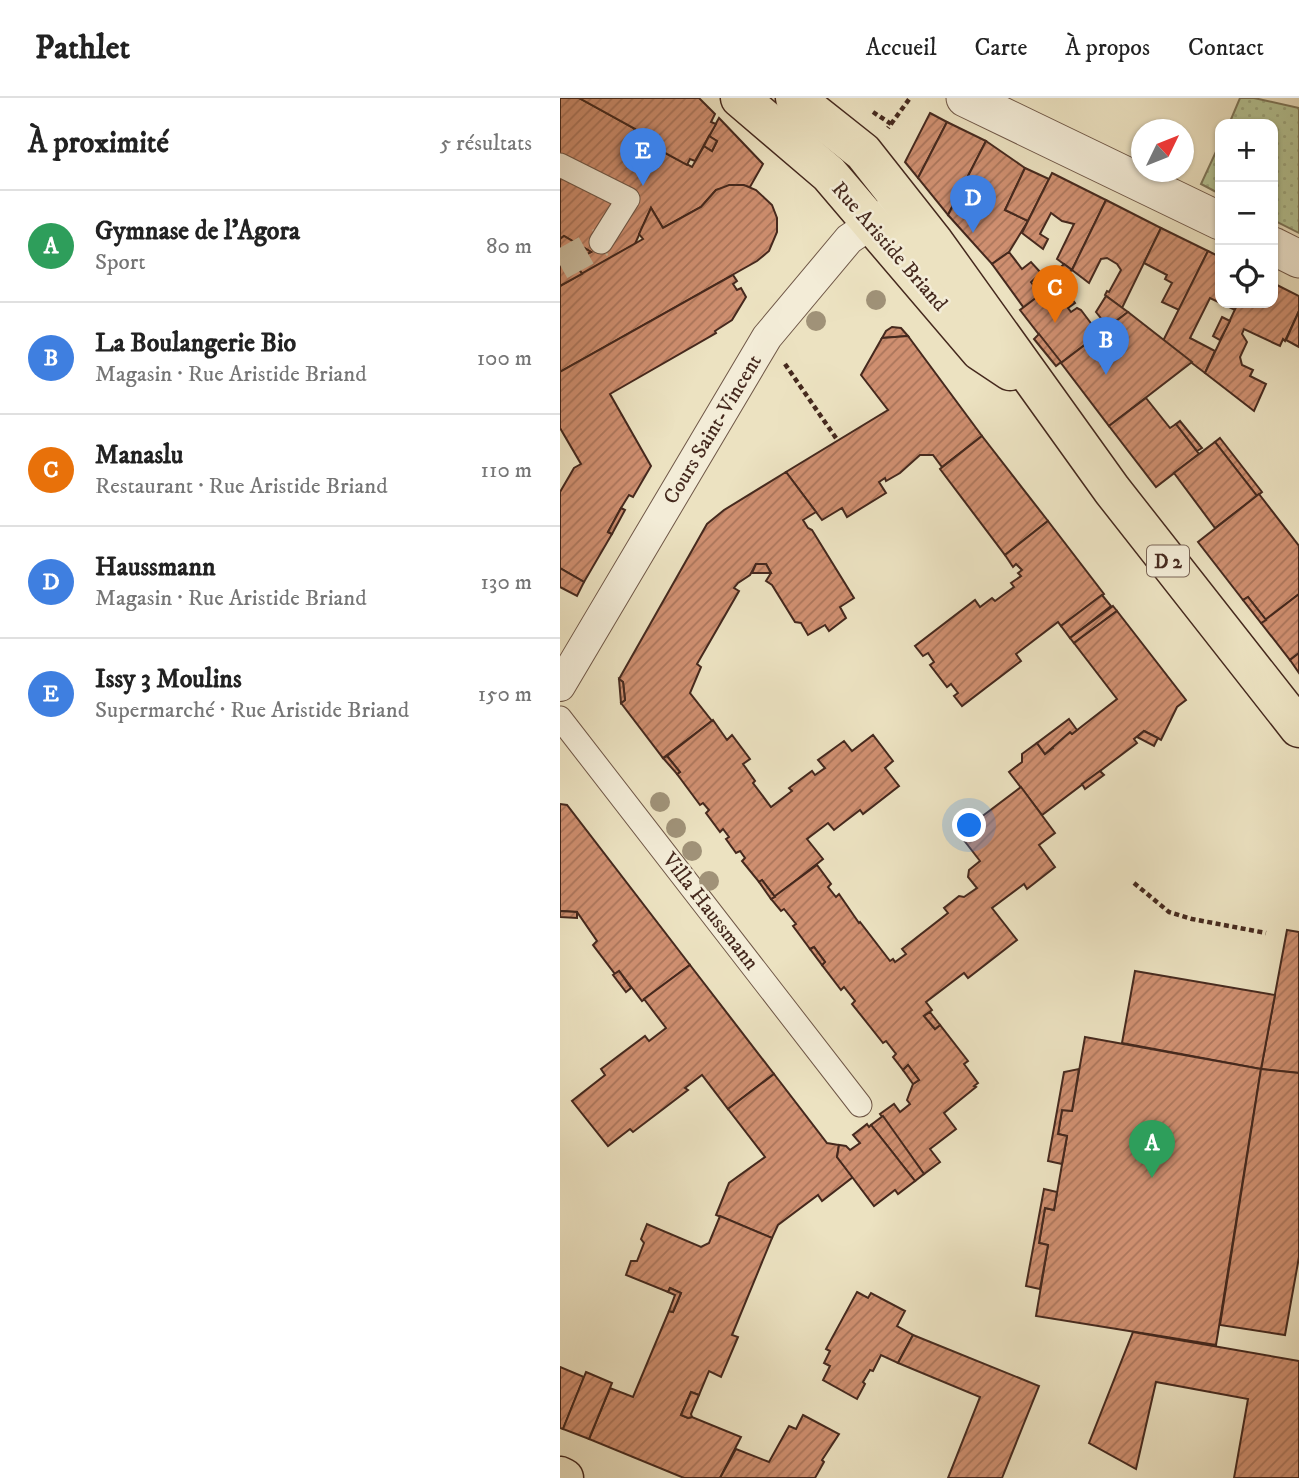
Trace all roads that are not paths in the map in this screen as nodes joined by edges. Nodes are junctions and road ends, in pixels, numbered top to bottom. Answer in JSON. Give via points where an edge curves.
{"nodes":[{"id":1,"x":740,"y":98,"type":"edge"},
{"id":2,"x":795,"y":98,"type":"edge"},
{"id":3,"x":965,"y":98,"type":"edge"},
{"id":4,"x":560,"y":164,"type":"edge"},
{"id":5,"x":886,"y":213,"type":"junction"},
{"id":6,"x":1215,"y":219,"type":"edge"},
{"id":7,"x":601,"y":242,"type":"tunnel mouth"},
{"id":8,"x":1278,"y":248,"type":"edge"},
{"id":9,"x":1299,"y":259,"type":"edge"},
{"id":10,"x":560,"y":686,"type":"edge"},
{"id":11,"x":560,"y":718,"type":"edge"},
{"id":12,"x":1299,"y":728,"type":"edge"},
{"id":13,"x":860,"y":1105,"type":"dead end"}],
"edges":[{"from":1,"to":5,"type":"main road","name":"Rue Aristide Briand","number":"D 2","via":[[829,174]]},
{"from":2,"to":5,"type":"main road","name":"Rue Aristide Briand","number":"D 2","via":[[863,152]]},
{"from":3,"to":6,"type":"street"},
{"from":4,"to":7,"type":"street","via":[[628,199]]},
{"from":5,"to":10,"type":"street","name":"Cours Saint-Vincent","via":[[849,239],[767,337]]},
{"from":5,"to":12,"type":"main road","name":"Rue Aristide Briand","number":"D 2","via":[[934,242],[1112,490]]},
{"from":8,"to":9,"type":"street"},
{"from":11,"to":13,"type":"street","name":"Villa Haussmann"}]}
